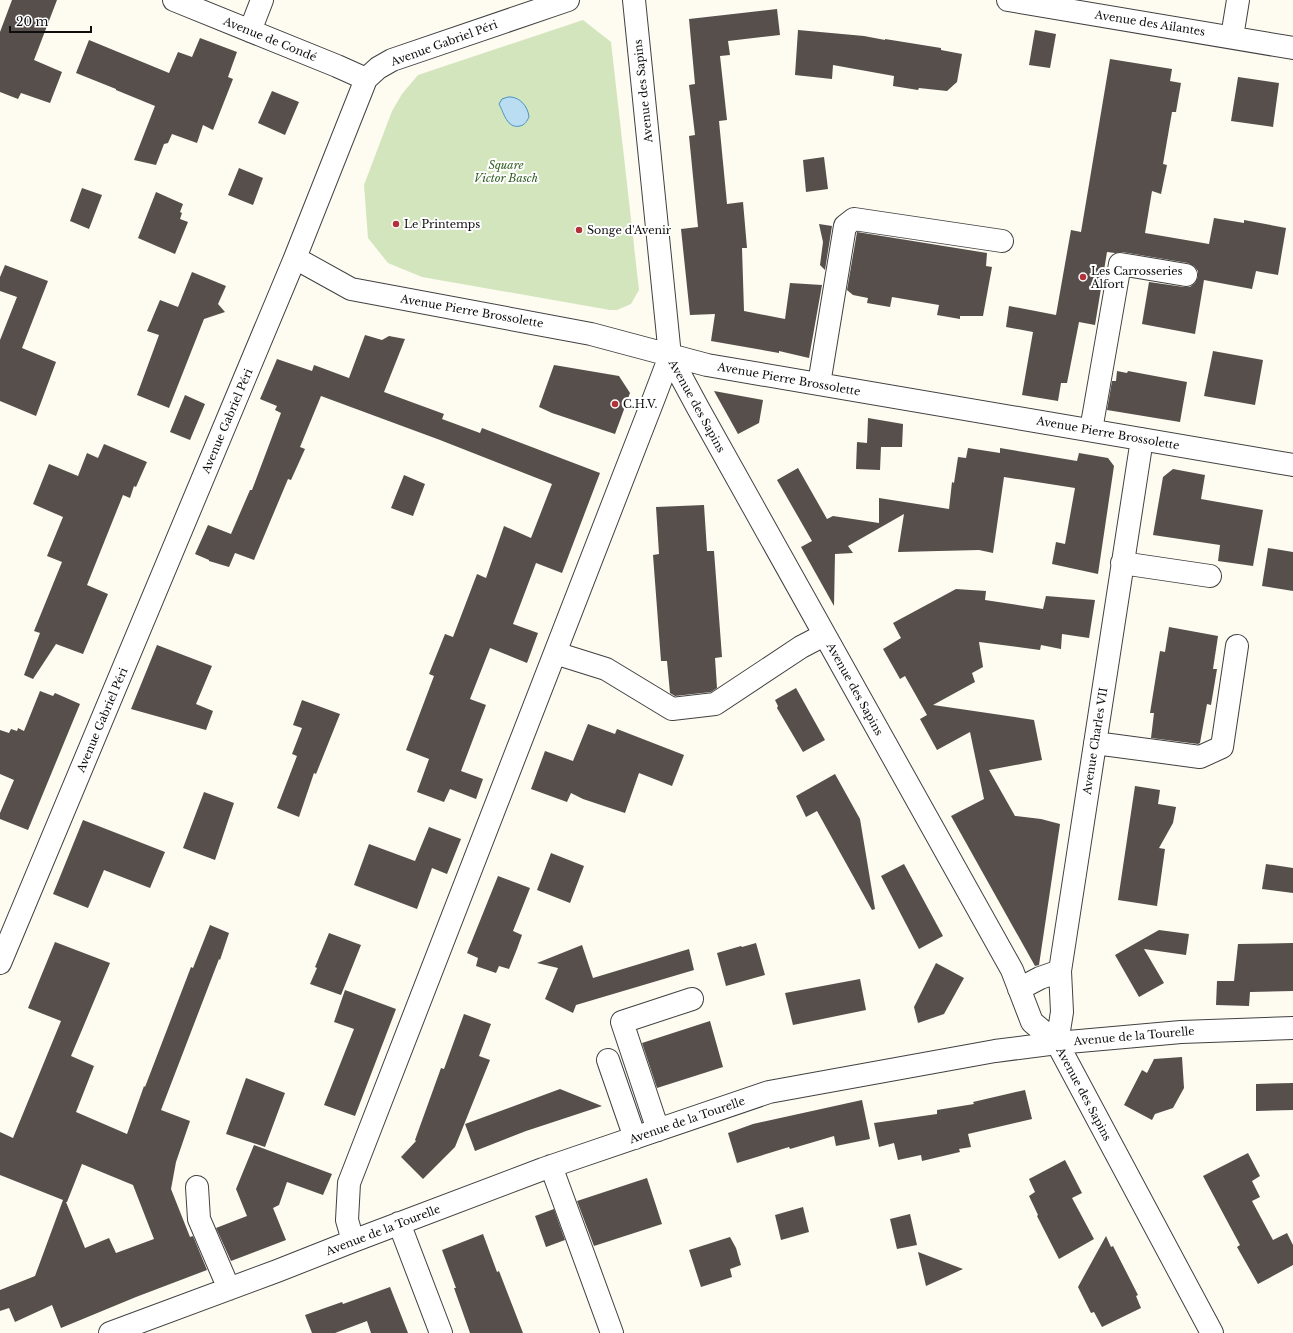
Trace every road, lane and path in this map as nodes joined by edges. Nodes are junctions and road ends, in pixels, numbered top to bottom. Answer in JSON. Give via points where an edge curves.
{"nodes":[{"id":1,"x":174,"y":0,"type":"edge"},
{"id":2,"x":262,"y":0,"type":"edge"},
{"id":3,"x":568,"y":0,"type":"edge"},
{"id":4,"x":634,"y":0,"type":"edge"},
{"id":5,"x":1008,"y":0,"type":"edge"},
{"id":6,"x":1238,"y":0,"type":"edge"},
{"id":7,"x":1074,"y":5,"type":"edge"},
{"id":8,"x":250,"y":31,"type":"junction"},
{"id":9,"x":1232,"y":37,"type":"junction"},
{"id":10,"x":1293,"y":48,"type":"edge"},
{"id":11,"x":366,"y":79,"type":"junction"},
{"id":12,"x":1002,"y":241,"type":"dead end"},
{"id":13,"x":295,"y":258,"type":"junction"},
{"id":14,"x":1186,"y":275,"type":"dead end"},
{"id":15,"x":670,"y":356,"type":"junction"},
{"id":16,"x":819,"y":384,"type":"junction"},
{"id":17,"x":1091,"y":430,"type":"junction"},
{"id":18,"x":1142,"y":439,"type":"junction"},
{"id":19,"x":1293,"y":465,"type":"edge"},
{"id":20,"x":1122,"y":562,"type":"junction"},
{"id":21,"x":1210,"y":576,"type":"dead end"},
{"id":22,"x":824,"y":635,"type":"junction"},
{"id":23,"x":1237,"y":646,"type":"dead end"},
{"id":24,"x":555,"y":653,"type":"junction"},
{"id":25,"x":1094,"y":743,"type":"junction"},
{"id":26,"x":0,"y":963,"type":"edge"},
{"id":27,"x":1060,"y":971,"type":"junction"},
{"id":28,"x":1019,"y":989,"type":"junction"},
{"id":29,"x":692,"y":999,"type":"dead end"},
{"id":30,"x":1293,"y":1028,"type":"edge"},
{"id":31,"x":1057,"y":1043,"type":"junction"},
{"id":32,"x":608,"y":1060,"type":"dead end"},
{"id":33,"x":658,"y":1130,"type":"junction"},
{"id":34,"x":635,"y":1138,"type":"junction"},
{"id":35,"x":551,"y":1166,"type":"junction"},
{"id":36,"x":197,"y":1187,"type":"dead end"},
{"id":37,"x":399,"y":1223,"type":"junction"},
{"id":38,"x":353,"y":1240,"type":"junction"},
{"id":39,"x":229,"y":1289,"type":"junction"},
{"id":40,"x":110,"y":1333,"type":"edge"},
{"id":41,"x":441,"y":1333,"type":"edge"},
{"id":42,"x":612,"y":1333,"type":"edge"},
{"id":43,"x":1212,"y":1333,"type":"edge"}],
"edges":[{"from":1,"to":8,"type":"street","name":"Avenue de Condé"},
{"from":2,"to":8,"type":"street"},
{"from":3,"to":11,"type":"street","name":"Avenue Gabriel Péri","via":[[392,60]]},
{"from":4,"to":15,"type":"street","name":"Avenue des Sapins"},
{"from":5,"to":7,"type":"street","name":"Avenue des Ailantes"},
{"from":6,"to":9,"type":"street"},
{"from":7,"to":9,"type":"street","name":"Avenue des Ailantes"},
{"from":8,"to":11,"type":"street","name":"Avenue de Condé"},
{"from":9,"to":10,"type":"street","name":"Avenue des Ailantes"},
{"from":11,"to":13,"type":"street","name":"Avenue Gabriel Péri"},
{"from":12,"to":16,"type":"street","via":[[854,219],[845,226]]},
{"from":13,"to":15,"type":"street","name":"Avenue Pierre Brossolette","via":[[351,289],[591,334]]},
{"from":13,"to":26,"type":"street","name":"Avenue Gabriel Péri"},
{"from":14,"to":17,"type":"street","via":[[1120,264]]},
{"from":15,"to":16,"type":"street","name":"Avenue Pierre Brossolette","via":[[707,365]]},
{"from":15,"to":22,"type":"street","name":"Avenue des Sapins"},
{"from":15,"to":24,"type":"street"},
{"from":16,"to":17,"type":"street","name":"Avenue Pierre Brossolette"},
{"from":17,"to":18,"type":"street","name":"Avenue Pierre Brossolette"},
{"from":18,"to":19,"type":"street","name":"Avenue Pierre Brossolette"},
{"from":18,"to":20,"type":"street","name":"Avenue Charles VII"},
{"from":20,"to":21,"type":"street"},
{"from":20,"to":25,"type":"street","name":"Avenue Charles VII"},
{"from":22,"to":24,"type":"street","via":[[801,647],[715,704],[672,709],[606,669]]},
{"from":22,"to":28,"type":"street","name":"Avenue des Sapins","via":[[1012,970]]},
{"from":23,"to":25,"type":"street","via":[[1222,747],[1200,757]]},
{"from":24,"to":38,"type":"street","via":[[350,1183],[347,1220]]},
{"from":25,"to":27,"type":"street","name":"Avenue Charles VII"},
{"from":27,"to":28,"type":"street"},
{"from":27,"to":31,"type":"street","name":"Avenue Charles VII","via":[[1062,1012]]},
{"from":28,"to":31,"type":"street","name":"Avenue des Sapins","via":[[1032,1022]]},
{"from":29,"to":33,"type":"street","via":[[622,1022]]},
{"from":30,"to":31,"type":"street","name":"Avenue de la Tourelle","via":[[1181,1032]]},
{"from":31,"to":33,"type":"street","name":"Avenue de la Tourelle","via":[[995,1051],[769,1092]]},
{"from":31,"to":43,"type":"street","name":"Avenue des Sapins"},
{"from":32,"to":34,"type":"street"},
{"from":33,"to":34,"type":"street","name":"Avenue de la Tourelle"},
{"from":34,"to":35,"type":"street","name":"Avenue de la Tourelle"},
{"from":35,"to":37,"type":"street","name":"Avenue de la Tourelle"},
{"from":35,"to":42,"type":"street"},
{"from":36,"to":39,"type":"street","via":[[200,1219]]},
{"from":37,"to":38,"type":"street","name":"Avenue de la Tourelle"},
{"from":37,"to":41,"type":"street"},
{"from":38,"to":39,"type":"street","name":"Avenue de la Tourelle"},
{"from":39,"to":40,"type":"street","name":"Avenue de la Tourelle"}]}
